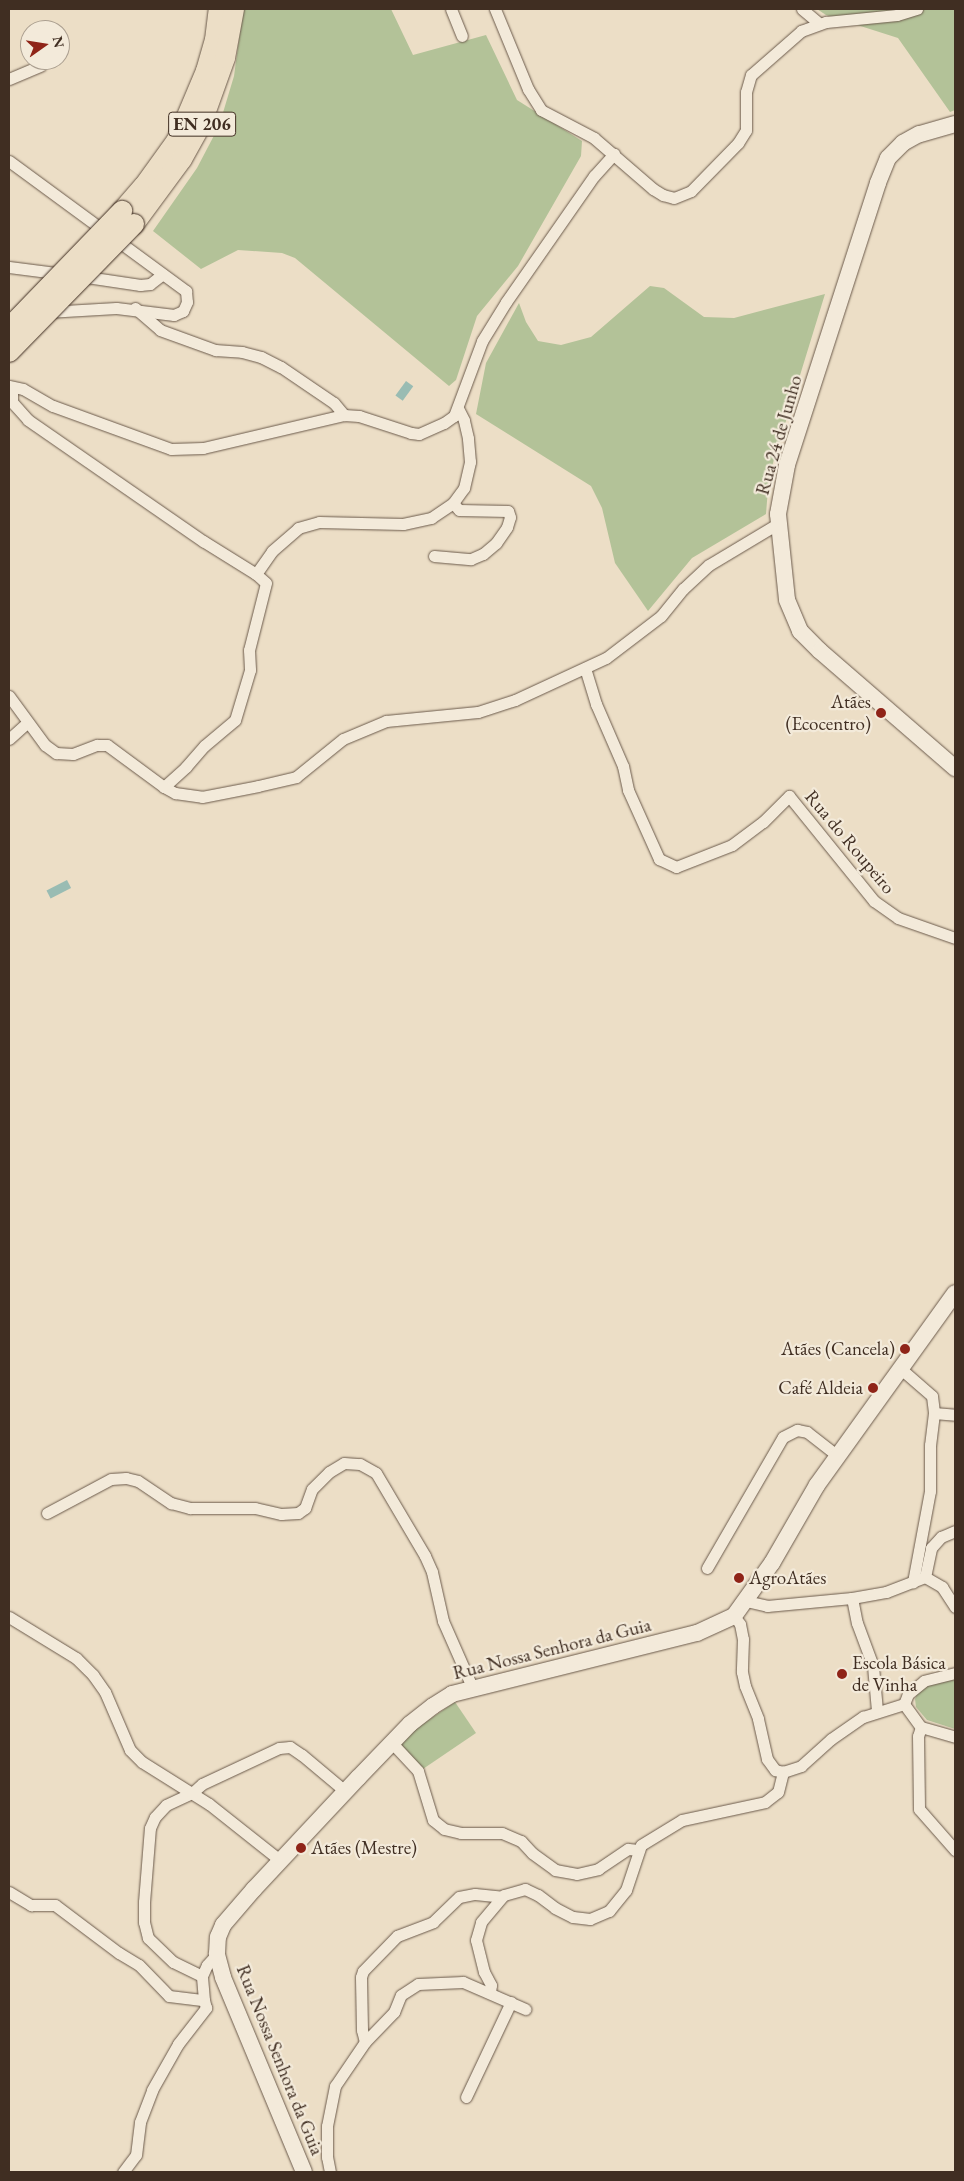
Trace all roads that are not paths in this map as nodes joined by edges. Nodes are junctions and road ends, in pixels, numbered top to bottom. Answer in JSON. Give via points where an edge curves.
{"nodes":[{"id":1,"x":219,"y":9,"type":"edge"},
{"id":2,"x":234,"y":9,"type":"edge"},
{"id":3,"x":451,"y":9,"type":"edge"},
{"id":4,"x":495,"y":9,"type":"edge"},
{"id":5,"x":802,"y":9,"type":"edge"},
{"id":6,"x":918,"y":9,"type":"edge"},
{"id":7,"x":820,"y":24,"type":"junction"},
{"id":8,"x":462,"y":36,"type":"dead end"},
{"id":9,"x":30,"y":70,"type":"edge"},
{"id":10,"x":9,"y":79,"type":"edge"},
{"id":11,"x":955,"y":124,"type":"edge"},
{"id":12,"x":614,"y":154,"type":"junction"},
{"id":13,"x":9,"y":161,"type":"edge"},
{"id":14,"x":128,"y":218,"type":"junction"},
{"id":15,"x":9,"y":267,"type":"edge"},
{"id":16,"x":163,"y":274,"type":"junction"},
{"id":17,"x":135,"y":308,"type":"junction"},
{"id":18,"x":9,"y":315,"type":"edge"},
{"id":19,"x":9,"y":328,"type":"edge"},
{"id":20,"x":9,"y":352,"type":"edge"},
{"id":21,"x":11,"y":386,"type":"edge"},
{"id":22,"x":458,"y":408,"type":"junction"},
{"id":23,"x":344,"y":415,"type":"junction"},
{"id":24,"x":453,"y":503,"type":"junction"},
{"id":25,"x":778,"y":523,"type":"junction"},
{"id":26,"x":434,"y":556,"type":"dead end"},
{"id":27,"x":256,"y":574,"type":"junction"},
{"id":28,"x":585,"y":668,"type":"junction"},
{"id":29,"x":9,"y":696,"type":"edge"},
{"id":30,"x":28,"y":722,"type":"junction"},
{"id":31,"x":9,"y":738,"type":"edge"},
{"id":32,"x":955,"y":768,"type":"edge"},
{"id":33,"x":164,"y":787,"type":"junction"},
{"id":34,"x":955,"y":938,"type":"edge"},
{"id":35,"x":955,"y":1293,"type":"edge"},
{"id":36,"x":900,"y":1369,"type":"junction"},
{"id":37,"x":934,"y":1413,"type":"junction"},
{"id":38,"x":955,"y":1415,"type":"edge"},
{"id":39,"x":838,"y":1456,"type":"junction"},
{"id":40,"x":47,"y":1513,"type":"dead end"},
{"id":41,"x":955,"y":1531,"type":"edge"},
{"id":42,"x":707,"y":1568,"type":"dead end"},
{"id":43,"x":925,"y":1577,"type":"junction"},
{"id":44,"x":913,"y":1582,"type":"junction"},
{"id":45,"x":852,"y":1598,"type":"junction"},
{"id":46,"x":746,"y":1602,"type":"junction"},
{"id":47,"x":955,"y":1607,"type":"edge"},
{"id":48,"x":734,"y":1616,"type":"junction"},
{"id":49,"x":9,"y":1617,"type":"edge"},
{"id":50,"x":955,"y":1673,"type":"edge"},
{"id":51,"x":474,"y":1689,"type":"junction"},
{"id":52,"x":904,"y":1704,"type":"junction"},
{"id":53,"x":877,"y":1711,"type":"junction"},
{"id":54,"x":921,"y":1727,"type":"junction"},
{"id":55,"x":955,"y":1737,"type":"edge"},
{"id":56,"x":392,"y":1743,"type":"junction"},
{"id":57,"x":783,"y":1772,"type":"junction"},
{"id":58,"x":345,"y":1792,"type":"junction"},
{"id":59,"x":192,"y":1793,"type":"junction"},
{"id":60,"x":639,"y":1850,"type":"junction"},
{"id":61,"x":955,"y":1850,"type":"edge"},
{"id":62,"x":281,"y":1861,"type":"junction"},
{"id":63,"x":9,"y":1892,"type":"edge"},
{"id":64,"x":502,"y":1897,"type":"junction"},
{"id":65,"x":217,"y":1954,"type":"junction"},
{"id":66,"x":202,"y":1976,"type":"junction"},
{"id":67,"x":490,"y":1992,"type":"junction"},
{"id":68,"x":204,"y":2000,"type":"junction"},
{"id":69,"x":511,"y":2002,"type":"junction"},
{"id":70,"x":526,"y":2009,"type":"dead end"},
{"id":71,"x":365,"y":2042,"type":"junction"},
{"id":72,"x":466,"y":2097,"type":"dead end"},
{"id":73,"x":122,"y":2172,"type":"edge"},
{"id":74,"x":304,"y":2172,"type":"edge"},
{"id":75,"x":330,"y":2172,"type":"edge"}],
"edges":[{"from":1,"to":14,"type":"highway","number":"EN 206","via":[[215,40],[185,123]]},
{"from":2,"to":14,"type":"highway","number":"EN 206","via":[[225,58],[201,125],[182,158]]},
{"from":3,"to":8,"type":"street"},
{"from":4,"to":12,"type":"street","via":[[535,104]]},
{"from":5,"to":7,"type":"street"},
{"from":6,"to":7,"type":"street","via":[[897,15]]},
{"from":7,"to":12,"type":"street","via":[[801,31],[751,75],[746,92],[746,130],[738,143],[691,191],[674,198],[663,196]]},
{"from":9,"to":10,"type":"street"},
{"from":11,"to":25,"type":"main road","name":"Rua 24 de Junho","via":[[919,134],[903,143],[888,158],[787,465]]},
{"from":12,"to":22,"type":"street","via":[[594,176],[482,341]]},
{"from":13,"to":16,"type":"street"},
{"from":14,"to":19,"type":"highway","number":"EN 206","bridge":true},
{"from":14,"to":20,"type":"highway","number":"EN 206","bridge":true},
{"from":15,"to":16,"type":"street","via":[[140,285],[150,284]]},
{"from":16,"to":17,"type":"street","via":[[186,291],[187,302],[183,311],[174,315]]},
{"from":17,"to":18,"type":"street"},
{"from":17,"to":23,"type":"street","via":[[160,330],[215,350],[261,357],[281,367],[334,403]]},
{"from":21,"to":23,"type":"street","via":[[53,406],[171,449],[203,448]]},
{"from":21,"to":27,"type":"street","via":[[12,402],[28,420]]},
{"from":22,"to":23,"type":"street","via":[[444,424],[419,434],[359,416]]},
{"from":22,"to":24,"type":"street","via":[[464,420],[470,462],[464,488]]},
{"from":24,"to":26,"type":"street","via":[[459,510],[508,511],[507,527],[496,543],[471,559]]},
{"from":24,"to":27,"type":"street","via":[[431,518],[403,524],[319,522],[298,528],[272,551]]},
{"from":25,"to":28,"type":"street","via":[[710,565],[683,588],[661,616],[606,658]]},
{"from":25,"to":32,"type":"main road","name":"Rua 24 de Junho","via":[[787,600],[800,631]]},
{"from":27,"to":33,"type":"street","via":[[266,583],[249,650],[250,670],[235,720]]},
{"from":28,"to":33,"type":"street","via":[[515,700],[478,712],[386,721],[343,739],[296,777],[202,797]]},
{"from":28,"to":34,"type":"street","name":"Rua do Roupeiro","via":[[596,704],[616,748],[628,790],[659,859],[676,867],[732,846],[789,796],[874,901],[898,918]]},
{"from":29,"to":30,"type":"street"},
{"from":30,"to":31,"type":"street"},
{"from":30,"to":33,"type":"street","via":[[45,745],[56,753],[73,754],[107,745]]},
{"from":35,"to":36,"type":"main road","name":"Rua Nossa Senhora da Guia"},
{"from":36,"to":37,"type":"street","via":[[932,1396]]},
{"from":36,"to":39,"type":"main road","name":"Rua Nossa Senhora da Guia"},
{"from":37,"to":38,"type":"street"},
{"from":37,"to":44,"type":"street","via":[[930,1491]]},
{"from":39,"to":42,"type":"street","via":[[807,1432],[797,1430],[783,1437]]},
{"from":39,"to":46,"type":"main road","name":"Rua Nossa Senhora da Guia"},
{"from":40,"to":51,"type":"street","via":[[110,1479],[126,1478],[138,1480],[171,1503],[190,1508],[255,1508],[281,1514],[298,1513],[305,1508],[312,1489],[329,1472],[344,1463],[360,1464],[376,1473],[425,1556],[443,1621]]},
{"from":41,"to":43,"type":"street","via":[[940,1537],[931,1548]]},
{"from":43,"to":44,"type":"street"},
{"from":43,"to":47,"type":"street","via":[[942,1587]]},
{"from":44,"to":45,"type":"street","via":[[886,1592]]},
{"from":45,"to":46,"type":"street","via":[[767,1606]]},
{"from":45,"to":53,"type":"street","via":[[857,1623],[873,1666]]},
{"from":46,"to":48,"type":"main road","name":"Rua Nossa Senhora da Guia"},
{"from":48,"to":51,"type":"main road","name":"Rua Nossa Senhora da Guia","via":[[697,1633]]},
{"from":48,"to":57,"type":"street","via":[[744,1639],[744,1679],[767,1759],[775,1770]]},
{"from":49,"to":59,"type":"street","via":[[76,1658],[94,1675],[105,1692],[130,1750],[142,1762]]},
{"from":50,"to":52,"type":"street","via":[[924,1682],[908,1694]]},
{"from":51,"to":56,"type":"main road","name":"Rua Nossa Senhora da Guia","via":[[452,1694],[433,1706]]},
{"from":52,"to":53,"type":"street"},
{"from":52,"to":54,"type":"street"},
{"from":53,"to":57,"type":"street","via":[[831,1739],[800,1766]]},
{"from":54,"to":55,"type":"street"},
{"from":54,"to":61,"type":"street","via":[[918,1736],[919,1808]]},
{"from":56,"to":58,"type":"main road","name":"Rua Nossa Senhora da Guia"},
{"from":56,"to":60,"type":"street","via":[[418,1771],[432,1820],[444,1829],[461,1833],[502,1833],[521,1841],[555,1870],[577,1874],[598,1869],[628,1849]]},
{"from":57,"to":60,"type":"street","via":[[778,1792],[765,1802],[682,1820],[655,1834],[641,1844]]},
{"from":58,"to":59,"type":"street","via":[[290,1747],[268,1751],[202,1784]]},
{"from":58,"to":62,"type":"main road","name":"Rua Nossa Senhora da Guia"},
{"from":59,"to":62,"type":"street"},
{"from":59,"to":66,"type":"street","via":[[166,1804],[150,1828],[144,1922],[148,1938],[156,1947],[173,1962]]},
{"from":60,"to":64,"type":"street","via":[[626,1890],[609,1911],[590,1919],[573,1917],[525,1889]]},
{"from":62,"to":65,"type":"main road","name":"Rua Nossa Senhora da Guia","via":[[223,1926],[218,1937]]},
{"from":63,"to":68,"type":"street","via":[[31,1905],[56,1905],[139,1965],[169,1996]]},
{"from":64,"to":67,"type":"street","via":[[481,1922],[476,1940],[484,1972],[491,1985]]},
{"from":64,"to":71,"type":"street","via":[[475,1894],[459,1897],[433,1922],[397,1936],[363,1971]]},
{"from":65,"to":66,"type":"street"},
{"from":65,"to":74,"type":"main road","name":"Rua Nossa Senhora da Guia"},
{"from":66,"to":68,"type":"street"},
{"from":67,"to":69,"type":"street"},
{"from":67,"to":71,"type":"street","via":[[463,1982],[418,1984],[401,1995],[394,2012]]},
{"from":68,"to":73,"type":"street","via":[[206,2008],[178,2044],[152,2090],[140,2122],[136,2155]]},
{"from":69,"to":70,"type":"street"},
{"from":69,"to":72,"type":"street"},
{"from":71,"to":75,"type":"street","via":[[336,2086],[327,2126]]}]}
